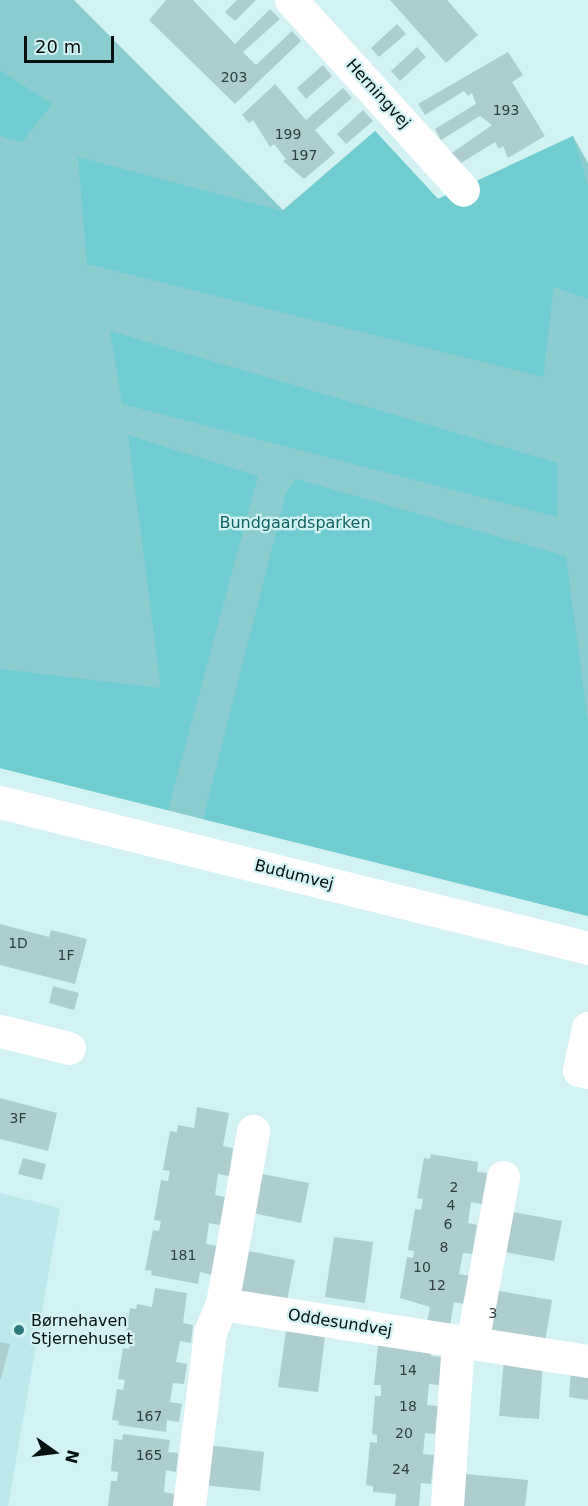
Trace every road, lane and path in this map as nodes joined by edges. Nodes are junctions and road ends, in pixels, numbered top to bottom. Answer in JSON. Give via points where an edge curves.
{"nodes":[{"id":1,"x":291,"y":0,"type":"edge"},
{"id":2,"x":463,"y":190,"type":"dead end"},
{"id":3,"x":0,"y":802,"type":"edge"},
{"id":4,"x":588,"y":948,"type":"edge"},
{"id":5,"x":588,"y":1028,"type":"edge"},
{"id":6,"x":0,"y":1030,"type":"edge"},
{"id":7,"x":69,"y":1048,"type":"dead end"},
{"id":8,"x":588,"y":1072,"type":"edge"},
{"id":9,"x":253,"y":1131,"type":"dead end"},
{"id":10,"x":503,"y":1177,"type":"dead end"},
{"id":11,"x":222,"y":1305,"type":"junction"},
{"id":12,"x":465,"y":1342,"type":"junction"},
{"id":13,"x":588,"y":1361,"type":"edge"},
{"id":14,"x":189,"y":1506,"type":"edge"},
{"id":15,"x":447,"y":1506,"type":"edge"}],
"edges":[{"from":1,"to":2,"type":"street","name":"Herningvej"},
{"from":3,"to":4,"type":"street","name":"Budumvej"},
{"from":5,"to":8,"type":"street","via":[[579,1070]]},
{"from":6,"to":7,"type":"street"},
{"from":9,"to":11,"type":"street"},
{"from":10,"to":12,"type":"street"},
{"from":11,"to":12,"type":"street","name":"Oddesundvej"},
{"from":11,"to":14,"type":"street","via":[[210,1332]]},
{"from":12,"to":13,"type":"street","name":"Oddesundvej"},
{"from":12,"to":15,"type":"street"}]}
